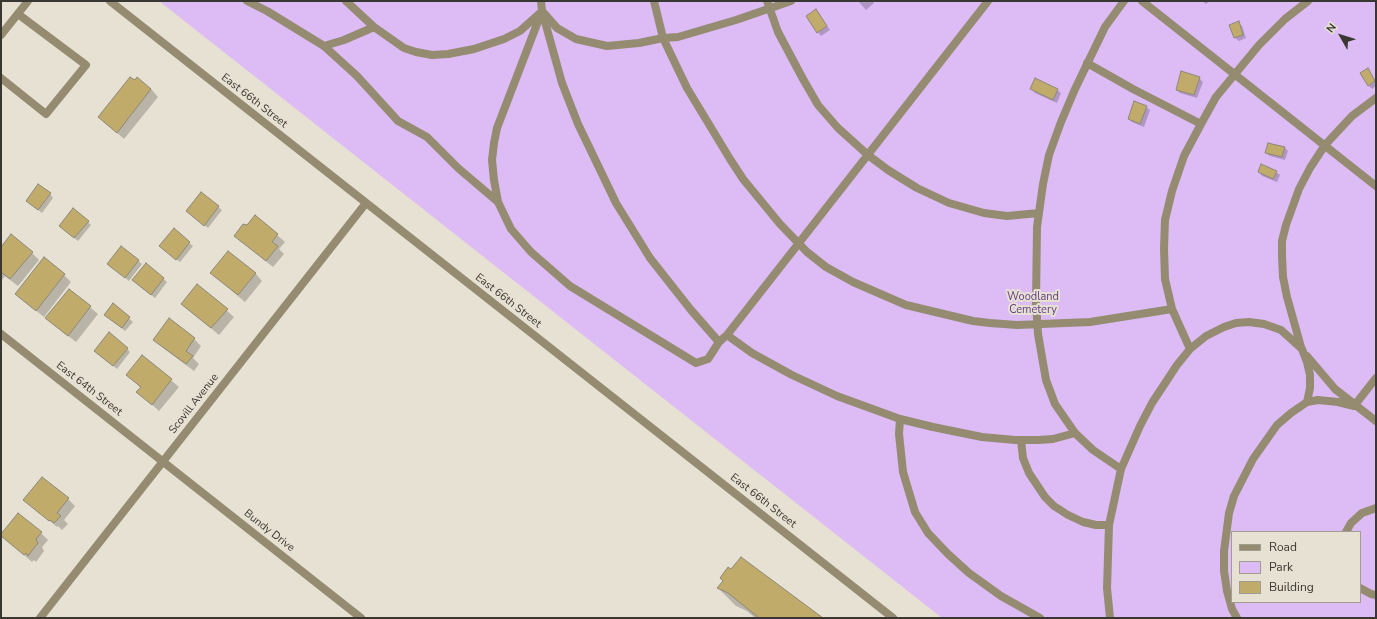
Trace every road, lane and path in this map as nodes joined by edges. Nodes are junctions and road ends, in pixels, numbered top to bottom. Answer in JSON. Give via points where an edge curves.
{"nodes":[{"id":1,"x":28,"y":1,"type":"edge"},
{"id":2,"x":110,"y":1,"type":"edge"},
{"id":3,"x":246,"y":1,"type":"edge"},
{"id":4,"x":346,"y":1,"type":"edge"},
{"id":5,"x":540,"y":1,"type":"edge"},
{"id":6,"x":654,"y":1,"type":"edge"},
{"id":7,"x":791,"y":1,"type":"edge"},
{"id":8,"x":988,"y":1,"type":"edge"},
{"id":9,"x":1124,"y":1,"type":"edge"},
{"id":10,"x":1142,"y":1,"type":"edge"},
{"id":11,"x":1308,"y":1,"type":"edge"},
{"id":12,"x":769,"y":5,"type":"edge"},
{"id":13,"x":542,"y":11,"type":"junction"},
{"id":14,"x":18,"y":14,"type":"junction"},
{"id":15,"x":374,"y":27,"type":"junction"},
{"id":16,"x":1,"y":35,"type":"edge"},
{"id":17,"x":663,"y":38,"type":"junction"},
{"id":18,"x":324,"y":46,"type":"junction"},
{"id":19,"x":1087,"y":63,"type":"junction"},
{"id":20,"x":1235,"y":73,"type":"junction"},
{"id":21,"x":1,"y":78,"type":"edge"},
{"id":22,"x":1376,"y":98,"type":"edge"},
{"id":23,"x":1201,"y":124,"type":"junction"},
{"id":24,"x":1325,"y":145,"type":"junction"},
{"id":25,"x":868,"y":155,"type":"junction"},
{"id":26,"x":1376,"y":186,"type":"edge"},
{"id":27,"x":498,"y":202,"type":"junction"},
{"id":28,"x":366,"y":203,"type":"junction"},
{"id":29,"x":1039,"y":213,"type":"junction"},
{"id":30,"x":798,"y":243,"type":"junction"},
{"id":31,"x":1172,"y":309,"type":"junction"},
{"id":32,"x":1037,"y":323,"type":"junction"},
{"id":33,"x":1,"y":334,"type":"edge"},
{"id":34,"x":727,"y":334,"type":"junction"},
{"id":35,"x":719,"y":342,"type":"junction"},
{"id":36,"x":1190,"y":349,"type":"junction"},
{"id":37,"x":1302,"y":349,"type":"junction"},
{"id":38,"x":1376,"y":378,"type":"edge"},
{"id":39,"x":1307,"y":402,"type":"junction"},
{"id":40,"x":1354,"y":406,"type":"junction"},
{"id":41,"x":900,"y":419,"type":"junction"},
{"id":42,"x":1376,"y":422,"type":"edge"},
{"id":43,"x":1074,"y":433,"type":"junction"},
{"id":44,"x":1021,"y":440,"type":"junction"},
{"id":45,"x":163,"y":461,"type":"junction"},
{"id":46,"x":1121,"y":469,"type":"junction"},
{"id":47,"x":1376,"y":508,"type":"edge"},
{"id":48,"x":1109,"y":525,"type":"junction"},
{"id":49,"x":1347,"y":531,"type":"edge"},
{"id":50,"x":1361,"y":589,"type":"edge"},
{"id":51,"x":1376,"y":595,"type":"edge"},
{"id":52,"x":40,"y":618,"type":"edge"},
{"id":53,"x":361,"y":618,"type":"edge"},
{"id":54,"x":893,"y":618,"type":"edge"},
{"id":55,"x":1040,"y":618,"type":"edge"},
{"id":56,"x":1110,"y":618,"type":"edge"},
{"id":57,"x":1237,"y":618,"type":"edge"}],
"edges":[{"from":1,"to":14,"type":"street"},
{"from":2,"to":28,"type":"street","name":"East 66th Street"},
{"from":3,"to":18,"type":"street"},
{"from":4,"to":15,"type":"street"},
{"from":5,"to":13,"type":"street"},
{"from":6,"to":17,"type":"street"},
{"from":7,"to":12,"type":"street"},
{"from":8,"to":25,"type":"street"},
{"from":9,"to":19,"type":"street","via":[[1105,27]]},
{"from":10,"to":20,"type":"street"},
{"from":11,"to":20,"type":"street","via":[[1285,19]]},
{"from":12,"to":17,"type":"street","via":[[736,20],[678,37]]},
{"from":12,"to":25,"type":"street","via":[[778,32],[818,105],[838,128]]},
{"from":13,"to":15,"type":"street","via":[[520,31],[504,40],[448,54],[432,55],[404,48]]},
{"from":13,"to":17,"type":"street","via":[[557,28],[576,39],[607,46]]},
{"from":13,"to":27,"type":"street","via":[[497,128],[492,160]]},
{"from":13,"to":35,"type":"street","via":[[562,83],[578,124],[616,203],[650,258]]},
{"from":14,"to":16,"type":"street"},
{"from":14,"to":21,"type":"street","via":[[86,65],[46,114]]},
{"from":15,"to":18,"type":"street"},
{"from":17,"to":30,"type":"street","via":[[687,88],[730,159],[780,224]]},
{"from":18,"to":27,"type":"street","via":[[357,76],[398,121],[427,137]]},
{"from":19,"to":23,"type":"street"},
{"from":19,"to":29,"type":"street","via":[[1049,155]]},
{"from":20,"to":23,"type":"street"},
{"from":20,"to":24,"type":"street"},
{"from":22,"to":24,"type":"street","via":[[1352,116]]},
{"from":23,"to":31,"type":"street","via":[[1184,156],[1165,220],[1165,279]]},
{"from":24,"to":26,"type":"street"},
{"from":24,"to":37,"type":"street","via":[[1310,168],[1291,207],[1282,240],[1283,277]]},
{"from":25,"to":29,"type":"street","via":[[917,188],[949,203],[984,213],[1007,216]]},
{"from":25,"to":30,"type":"street"},
{"from":27,"to":35,"type":"street","via":[[511,229],[531,252],[570,286],[696,363],[708,359]]},
{"from":28,"to":45,"type":"street","name":"Scovill Avenue"},
{"from":28,"to":54,"type":"street","name":"East 66th Street"},
{"from":29,"to":32,"type":"street"},
{"from":30,"to":32,"type":"street","via":[[816,259],[853,282],[906,305],[973,321],[1017,325]]},
{"from":30,"to":34,"type":"street"},
{"from":31,"to":32,"type":"street","via":[[1090,322]]},
{"from":31,"to":36,"type":"street"},
{"from":32,"to":43,"type":"street","via":[[1046,380],[1055,404]]},
{"from":33,"to":45,"type":"street","name":"East 64th Street"},
{"from":34,"to":35,"type":"street"},
{"from":34,"to":41,"type":"street","via":[[752,353],[792,375],[837,396]]},
{"from":36,"to":37,"type":"street","via":[[1206,336],[1224,327],[1249,322],[1281,330]]},
{"from":36,"to":46,"type":"street","via":[[1152,403]]},
{"from":37,"to":39,"type":"street","via":[[1310,375]]},
{"from":37,"to":40,"type":"street","via":[[1335,390]]},
{"from":38,"to":40,"type":"street"},
{"from":39,"to":40,"type":"street","via":[[1328,401]]},
{"from":39,"to":57,"type":"street","via":[[1278,426],[1253,459],[1234,496],[1229,513],[1224,571],[1227,592]]},
{"from":40,"to":42,"type":"street"},
{"from":41,"to":44,"type":"street","via":[[982,437]]},
{"from":41,"to":55,"type":"street","via":[[903,472],[915,512],[928,533],[969,573],[1001,596]]},
{"from":43,"to":44,"type":"street","via":[[1053,439]]},
{"from":43,"to":46,"type":"street"},
{"from":44,"to":48,"type":"street","via":[[1023,458],[1029,473],[1054,506],[1083,522]]},
{"from":45,"to":52,"type":"street","name":"Scovill Avenue"},
{"from":45,"to":53,"type":"street","name":"Bundy Drive"},
{"from":46,"to":48,"type":"street"},
{"from":47,"to":49,"type":"street","via":[[1362,513]]},
{"from":48,"to":56,"type":"street","via":[[1107,588]]},
{"from":50,"to":51,"type":"street"}]}
